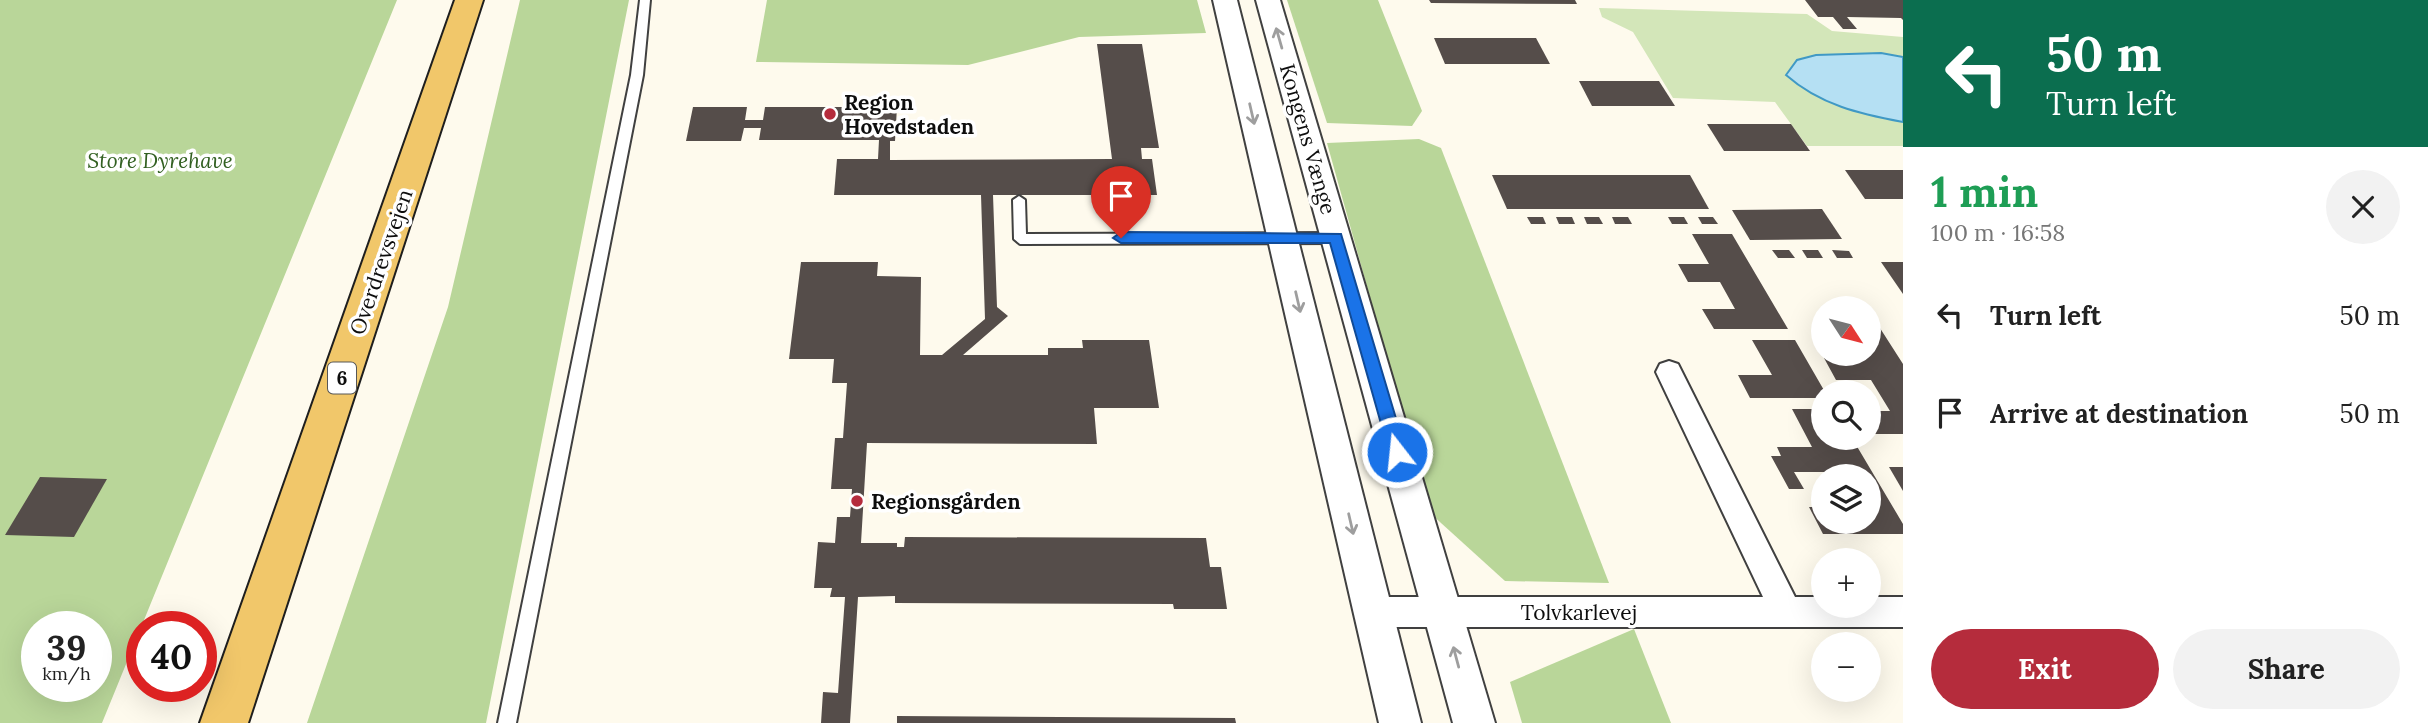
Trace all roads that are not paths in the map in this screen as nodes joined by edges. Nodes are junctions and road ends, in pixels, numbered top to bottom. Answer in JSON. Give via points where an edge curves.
{"nodes":[{"id":1,"x":469,"y":0,"type":"edge"},
{"id":2,"x":645,"y":0,"type":"edge"},
{"id":3,"x":1225,"y":0,"type":"edge"},
{"id":4,"x":1268,"y":0,"type":"edge"},
{"id":5,"x":1019,"y":200,"type":"dead end"},
{"id":6,"x":1282,"y":236,"type":"junction"},
{"id":7,"x":1336,"y":238,"type":"junction"},
{"id":8,"x":1670,"y":372,"type":"dead end"},
{"id":9,"x":1372,"y":612,"type":"junction"},
{"id":10,"x":1443,"y":612,"type":"junction"},
{"id":11,"x":1786,"y":612,"type":"junction"},
{"id":12,"x":1903,"y":612,"type":"edge"},
{"id":13,"x":224,"y":723,"type":"edge"},
{"id":14,"x":507,"y":723,"type":"edge"},
{"id":15,"x":1400,"y":723,"type":"edge"},
{"id":16,"x":1474,"y":723,"type":"edge"}],
"edges":[{"from":1,"to":13,"type":"main road","name":"Overdrevsvejen","number":"6"},
{"from":2,"to":14,"type":"lane","via":[[637,75]]},
{"from":3,"to":6,"type":"street","one_way":true},
{"from":7,"to":4,"type":"street","name":"Kongens Vænge","one_way":true},
{"from":5,"to":6,"type":"lane","via":[[1020,239]]},
{"from":6,"to":7,"type":"lane"},
{"from":6,"to":9,"type":"street","one_way":true},
{"from":7,"to":10,"type":"street","name":"Kongens Vænge"},
{"from":8,"to":11,"type":"street"},
{"from":9,"to":10,"type":"street","name":"Tolvkarlevej"},
{"from":9,"to":15,"type":"street"},
{"from":10,"to":11,"type":"street","name":"Tolvkarlevej"},
{"from":16,"to":10,"type":"street","name":"Kongens Vænge","one_way":true},
{"from":11,"to":12,"type":"street","name":"Tolvkarlevej"}]}
